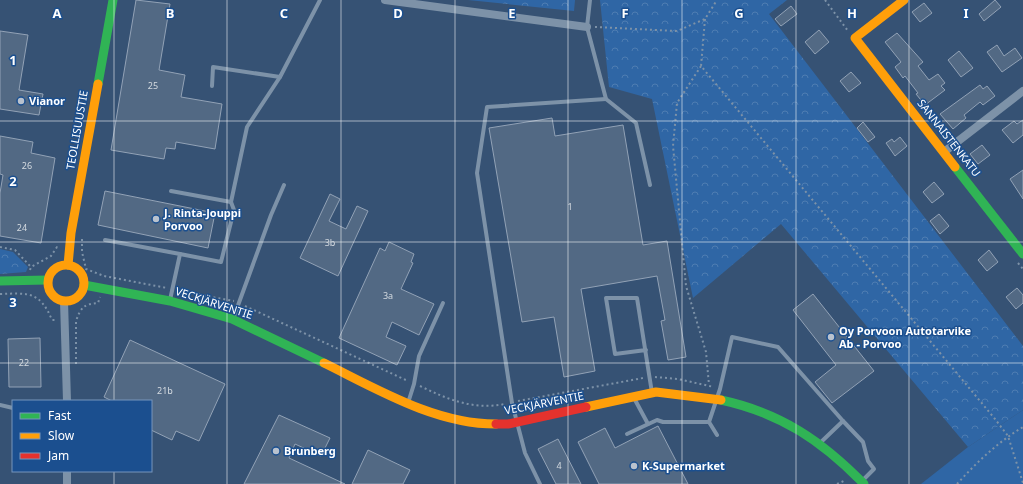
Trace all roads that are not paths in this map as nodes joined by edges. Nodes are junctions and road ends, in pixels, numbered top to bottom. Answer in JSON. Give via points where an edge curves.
{"nodes":[{"id":1,"x":113,"y":0,"type":"edge"},
{"id":2,"x":320,"y":0,"type":"edge"},
{"id":3,"x":385,"y":0,"type":"edge"},
{"id":4,"x":590,"y":0,"type":"edge"},
{"id":5,"x":904,"y":0,"type":"edge"},
{"id":6,"x":587,"y":27,"type":"junction"},
{"id":7,"x":280,"y":77,"type":"junction"},
{"id":8,"x":212,"y":86,"type":"dead end"},
{"id":9,"x":1023,"y":91,"type":"edge"},
{"id":10,"x":606,"y":99,"type":"junction"},
{"id":11,"x":944,"y":152,"type":"junction"},
{"id":12,"x":284,"y":185,"type":"dead end"},
{"id":13,"x":650,"y":185,"type":"dead end"},
{"id":14,"x":172,"y":191,"type":"dead end"},
{"id":15,"x":231,"y":202,"type":"junction"},
{"id":16,"x":105,"y":240,"type":"dead end"},
{"id":17,"x":180,"y":254,"type":"junction"},
{"id":18,"x":1023,"y":254,"type":"edge"},
{"id":19,"x":68,"y":265,"type":"junction"},
{"id":20,"x":47,"y":280,"type":"junction"},
{"id":21,"x":0,"y":282,"type":"edge"},
{"id":22,"x":84,"y":285,"type":"junction"},
{"id":23,"x":64,"y":301,"type":"junction"},
{"id":24,"x":170,"y":301,"type":"junction"},
{"id":25,"x":443,"y":303,"type":"dead end"},
{"id":26,"x":232,"y":319,"type":"junction"},
{"id":27,"x":646,"y":350,"type":"junction"},
{"id":28,"x":652,"y":393,"type":"junction"},
{"id":29,"x":634,"y":398,"type":"junction"},
{"id":30,"x":716,"y":398,"type":"junction"},
{"id":31,"x":67,"y":400,"type":"edge"},
{"id":32,"x":407,"y":403,"type":"junction"},
{"id":33,"x":0,"y":405,"type":"edge"},
{"id":34,"x":12,"y":408,"type":"edge"},
{"id":35,"x":843,"y":421,"type":"junction"},
{"id":36,"x":516,"y":422,"type":"junction"},
{"id":37,"x":709,"y":422,"type":"junction"},
{"id":38,"x":648,"y":424,"type":"junction"},
{"id":39,"x":627,"y":434,"type":"dead end"},
{"id":40,"x":717,"y":435,"type":"dead end"},
{"id":41,"x":820,"y":443,"type":"junction"},
{"id":42,"x":67,"y":472,"type":"edge"},
{"id":43,"x":863,"y":483,"type":"edge"},
{"id":44,"x":67,"y":484,"type":"edge"},
{"id":45,"x":540,"y":484,"type":"edge"}],
"edges":[{"from":1,"to":19,"type":"main road","name":"TEOLLISUUSTIE"},
{"from":2,"to":7,"type":"lane"},
{"from":3,"to":6,"type":"street"},
{"from":4,"to":6,"type":"lane"},
{"from":5,"to":11,"type":"main road","name":"SANNAISTENKATU","via":[[852,35]]},
{"from":6,"to":10,"type":"lane"},
{"from":7,"to":8,"type":"lane","via":[[213,66]]},
{"from":7,"to":15,"type":"lane","via":[[247,127]]},
{"from":9,"to":11,"type":"street"},
{"from":10,"to":13,"type":"lane","via":[[636,123]]},
{"from":10,"to":36,"type":"lane","via":[[487,107],[477,173]]},
{"from":11,"to":18,"type":"main road","name":"SANNAISTENKATU"},
{"from":12,"to":26,"type":"lane"},
{"from":14,"to":15,"type":"lane"},
{"from":15,"to":17,"type":"lane","via":[[234,210],[221,262]]},
{"from":16,"to":17,"type":"lane"},
{"from":17,"to":24,"type":"lane"},
{"from":19,"to":20,"type":"main road","via":[[54,268]]},
{"from":19,"to":22,"type":"main road","via":[[80,272]]},
{"from":20,"to":21,"type":"main road"},
{"from":20,"to":23,"type":"main road","via":[[51,294]]},
{"from":22,"to":23,"type":"main road","via":[[77,297]]},
{"from":22,"to":24,"type":"main road","name":"VECKJÄRVENTIE"},
{"from":23,"to":31,"type":"street"},
{"from":24,"to":26,"type":"main road","name":"VECKJÄRVENTIE"},
{"from":25,"to":32,"type":"lane","via":[[419,356],[414,384]]},
{"from":26,"to":32,"type":"main road","name":"VECKJÄRVENTIE"},
{"from":27,"to":27,"type":"lane","via":[[637,298],[606,298],[615,354]]},
{"from":27,"to":28,"type":"lane"},
{"from":28,"to":29,"type":"main road","name":"VECKJÄRVENTIE"},
{"from":28,"to":30,"type":"main road","name":"VECKJÄRVENTIE"},
{"from":29,"to":36,"type":"main road","name":"VECKJÄRVENTIE"},
{"from":29,"to":38,"type":"lane"},
{"from":30,"to":35,"type":"lane","via":[[732,337],[778,347]]},
{"from":30,"to":37,"type":"lane"},
{"from":30,"to":41,"type":"main road","name":"VECKJÄRVENTIE","via":[[766,414]]},
{"from":32,"to":36,"type":"main road","name":"VECKJÄRVENTIE","via":[[474,424]]},
{"from":33,"to":34,"type":"lane"},
{"from":35,"to":41,"type":"lane"},
{"from":35,"to":43,"type":"lane","via":[[863,442],[868,461],[874,469]]},
{"from":36,"to":45,"type":"lane","via":[[525,453]]},
{"from":37,"to":38,"type":"lane","via":[[657,420]]},
{"from":37,"to":40,"type":"lane"},
{"from":38,"to":39,"type":"lane"},
{"from":41,"to":43,"type":"main road","name":"VECKJÄRVENTIE"},
{"from":42,"to":44,"type":"street"}]}
